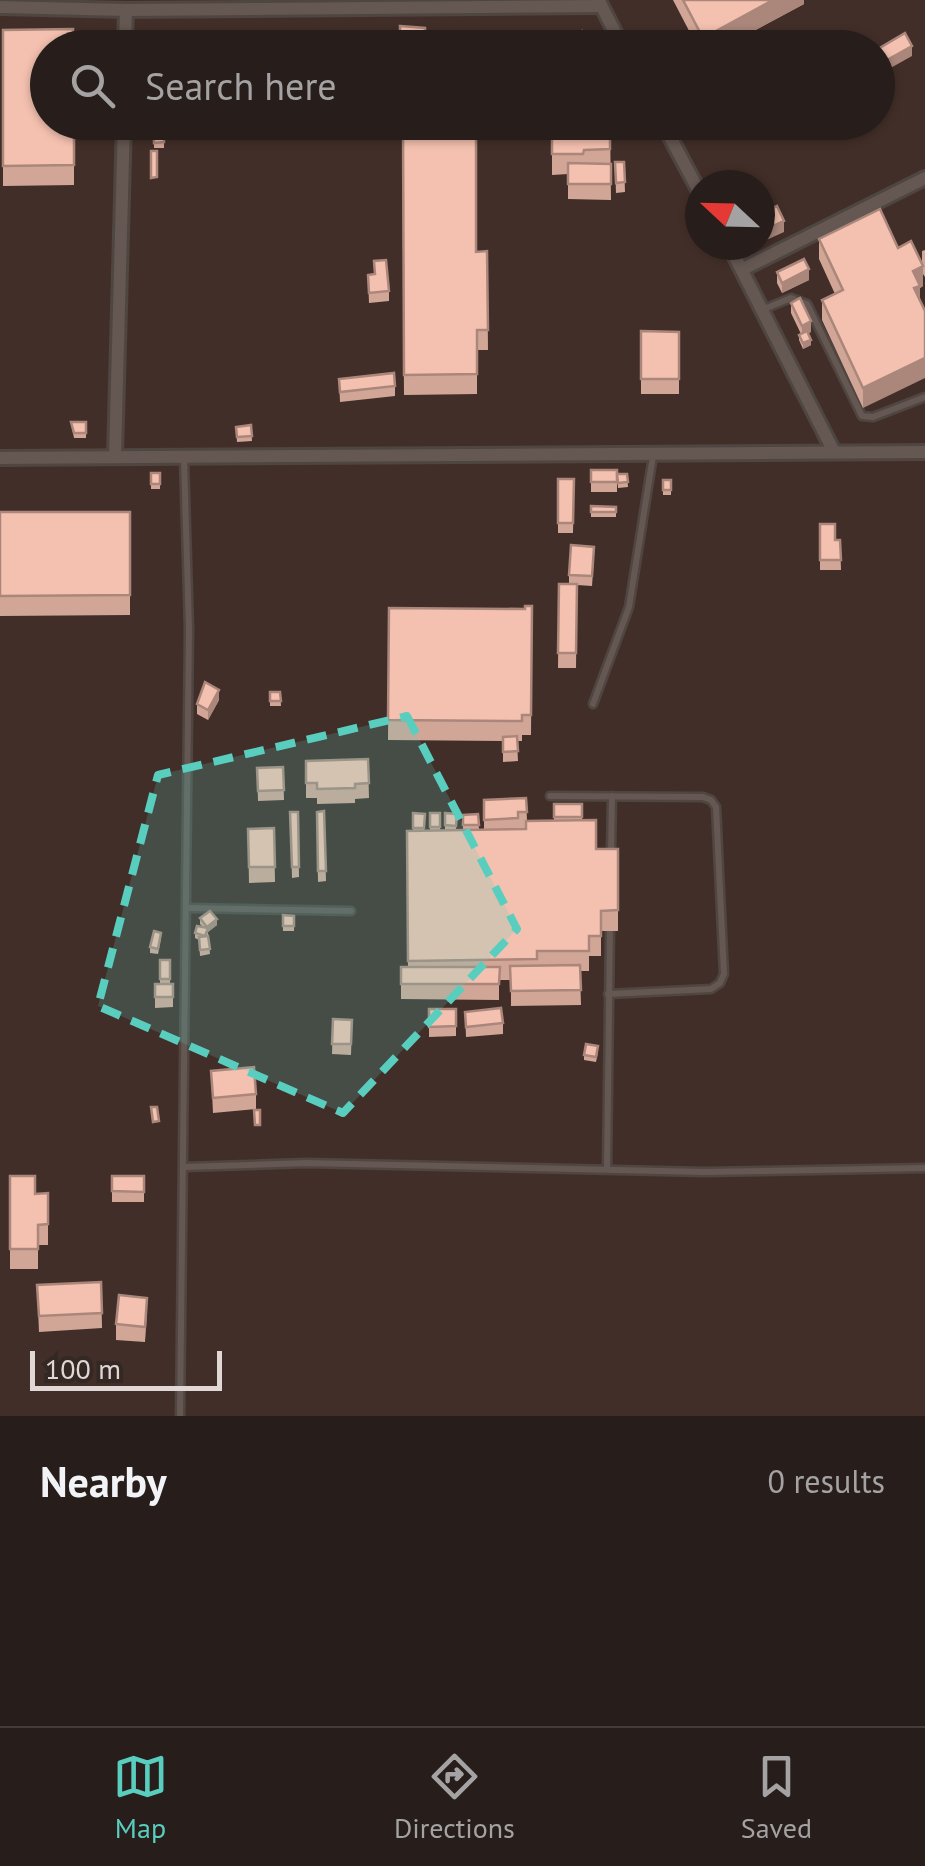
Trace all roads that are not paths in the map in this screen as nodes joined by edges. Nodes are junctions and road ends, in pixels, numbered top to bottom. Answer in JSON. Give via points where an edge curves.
{"nodes":[{"id":1,"x":600,"y":3,"type":"edge"},
{"id":2,"x":0,"y":6,"type":"edge"},
{"id":3,"x":126,"y":10,"type":"junction"},
{"id":4,"x":125,"y":30,"type":"edge"},
{"id":5,"x":614,"y":30,"type":"edge"},
{"id":6,"x":124,"y":140,"type":"edge"},
{"id":7,"x":672,"y":140,"type":"edge"},
{"id":8,"x":688,"y":170,"type":"edge"},
{"id":9,"x":925,"y":178,"type":"edge"},
{"id":10,"x":737,"y":260,"type":"edge"},
{"id":11,"x":742,"y":269,"type":"junction"},
{"id":12,"x":764,"y":309,"type":"junction"},
{"id":13,"x":925,"y":397,"type":"edge"},
{"id":14,"x":834,"y":452,"type":"junction"},
{"id":15,"x":925,"y":452,"type":"edge"},
{"id":16,"x":653,"y":454,"type":"junction"},
{"id":17,"x":115,"y":456,"type":"junction"},
{"id":18,"x":0,"y":458,"type":"edge"},
{"id":19,"x":184,"y":458,"type":"junction"},
{"id":20,"x":593,"y":704,"type":"dead end"},
{"id":21,"x":612,"y":795,"type":"junction"},
{"id":22,"x":550,"y":796,"type":"dead end"},
{"id":23,"x":611,"y":855,"type":"edge"},
{"id":24,"x":188,"y":908,"type":"junction"},
{"id":25,"x":351,"y":911,"type":"dead end"},
{"id":26,"x":610,"y":914,"type":"edge"},
{"id":27,"x":608,"y":994,"type":"junction"},
{"id":28,"x":185,"y":1167,"type":"junction"},
{"id":29,"x":925,"y":1168,"type":"edge"},
{"id":30,"x":607,"y":1170,"type":"junction"},
{"id":31,"x":180,"y":1416,"type":"edge"}],
"edges":[{"from":1,"to":3,"type":"street"},
{"from":1,"to":5,"type":"street"},
{"from":2,"to":3,"type":"street"},
{"from":3,"to":4,"type":"street"},
{"from":6,"to":17,"type":"street"},
{"from":7,"to":8,"type":"street"},
{"from":9,"to":11,"type":"street"},
{"from":10,"to":11,"type":"street"},
{"from":11,"to":12,"type":"street"},
{"from":12,"to":13,"type":"lane","via":[[791,298],[807,304],[862,416],[873,418]]},
{"from":12,"to":14,"type":"street"},
{"from":14,"to":15,"type":"street"},
{"from":14,"to":16,"type":"street"},
{"from":16,"to":19,"type":"street"},
{"from":16,"to":20,"type":"lane","via":[[629,606]]},
{"from":17,"to":18,"type":"street"},
{"from":17,"to":19,"type":"street"},
{"from":19,"to":24,"type":"lane"},
{"from":21,"to":22,"type":"lane"},
{"from":21,"to":23,"type":"lane"},
{"from":21,"to":27,"type":"lane","via":[[703,797],[716,807],[724,974],[711,988]]},
{"from":24,"to":25,"type":"lane"},
{"from":24,"to":28,"type":"lane"},
{"from":26,"to":27,"type":"lane"},
{"from":27,"to":30,"type":"lane"},
{"from":28,"to":30,"type":"lane"},
{"from":28,"to":31,"type":"lane"},
{"from":29,"to":30,"type":"lane"}]}
